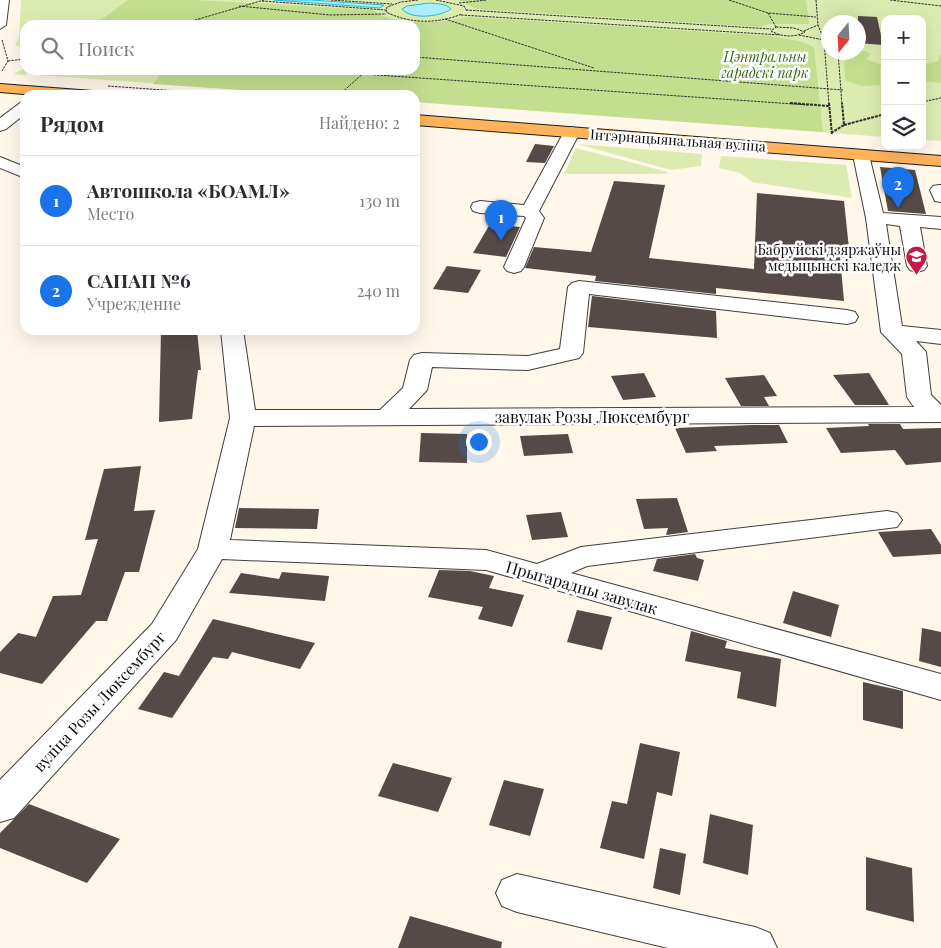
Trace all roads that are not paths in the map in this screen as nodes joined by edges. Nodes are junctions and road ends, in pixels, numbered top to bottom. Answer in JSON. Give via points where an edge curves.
{"nodes":[{"id":1,"x":2,"y":1,"type":"edge"},
{"id":2,"x":0,"y":25,"type":"edge"},
{"id":3,"x":0,"y":88,"type":"edge"},
{"id":4,"x":20,"y":90,"type":"edge"},
{"id":5,"x":20,"y":108,"type":"edge"},
{"id":6,"x":20,"y":110,"type":"edge"},
{"id":7,"x":0,"y":111,"type":"edge"},
{"id":8,"x":420,"y":120,"type":"edge"},
{"id":9,"x":0,"y":126,"type":"edge"},
{"id":10,"x":572,"y":132,"type":"junction"},
{"id":11,"x":862,"y":155,"type":"junction"},
{"id":12,"x":941,"y":161,"type":"edge"},
{"id":13,"x":2,"y":164,"type":"edge"},
{"id":14,"x":20,"y":171,"type":"edge"},
{"id":15,"x":941,"y":190,"type":"edge"},
{"id":16,"x":941,"y":197,"type":"edge"},
{"id":17,"x":480,"y":207,"type":"dead end"},
{"id":18,"x":530,"y":212,"type":"junction"},
{"id":19,"x":875,"y":218,"type":"junction"},
{"id":20,"x":909,"y":221,"type":"junction"},
{"id":21,"x":941,"y":223,"type":"edge"},
{"id":22,"x":917,"y":266,"type":"dead end"},
{"id":23,"x":514,"y":267,"type":"dead end"},
{"id":24,"x":847,"y":317,"type":"dead end"},
{"id":25,"x":892,"y":332,"type":"junction"},
{"id":26,"x":233,"y":335,"type":"edge"},
{"id":27,"x":941,"y":337,"type":"edge"},
{"id":28,"x":938,"y":414,"type":"edge"},
{"id":29,"x":244,"y":418,"type":"junction"},
{"id":30,"x":386,"y":418,"type":"junction"},
{"id":31,"x":887,"y":520,"type":"dead end"},
{"id":32,"x":214,"y":550,"type":"junction"},
{"id":33,"x":540,"y":575,"type":"junction"},
{"id":34,"x":941,"y":687,"type":"edge"},
{"id":35,"x":0,"y":806,"type":"edge"},
{"id":36,"x":517,"y":893,"type":"dead end"},
{"id":37,"x":755,"y":948,"type":"edge"}],
"edges":[{"from":1,"to":2,"type":"street"},
{"from":3,"to":4,"type":"main road"},
{"from":5,"to":7,"type":"street"},
{"from":6,"to":9,"type":"street"},
{"from":8,"to":10,"type":"main road","name":"Інтэрнацыянальная вуліца"},
{"from":10,"to":11,"type":"main road","name":"Інтэрнацыянальная вуліца"},
{"from":10,"to":18,"type":"street"},
{"from":11,"to":12,"type":"main road","name":"Інтэрнацыянальная вуліца"},
{"from":11,"to":19,"type":"street"},
{"from":13,"to":14,"type":"street"},
{"from":15,"to":16,"type":"street"},
{"from":17,"to":18,"type":"street"},
{"from":18,"to":23,"type":"street","via":[[535,218]]},
{"from":19,"to":20,"type":"street"},
{"from":19,"to":25,"type":"street"},
{"from":20,"to":21,"type":"street"},
{"from":20,"to":22,"type":"street"},
{"from":24,"to":30,"type":"street","via":[[579,287],[571,354],[528,363],[422,360],[415,390]]},
{"from":25,"to":27,"type":"street"},
{"from":25,"to":28,"type":"street","via":[[914,352],[919,397]]},
{"from":26,"to":29,"type":"street","name":"вуліца Розы Люксембург"},
{"from":28,"to":30,"type":"street","name":"завулак Розы Люксембург"},
{"from":29,"to":30,"type":"street","name":"завулак Розы Люксембург"},
{"from":29,"to":32,"type":"street","name":"вуліца Розы Люксембург"},
{"from":31,"to":33,"type":"street","via":[[581,557]]},
{"from":32,"to":33,"type":"street","name":"Прыгарадны завулак","via":[[486,560]]},
{"from":32,"to":35,"type":"street","name":"вуліца Розы Люксембург","via":[[164,632]]},
{"from":33,"to":34,"type":"street","name":"Прыгарадны завулак"},
{"from":36,"to":37,"type":"street"}]}
